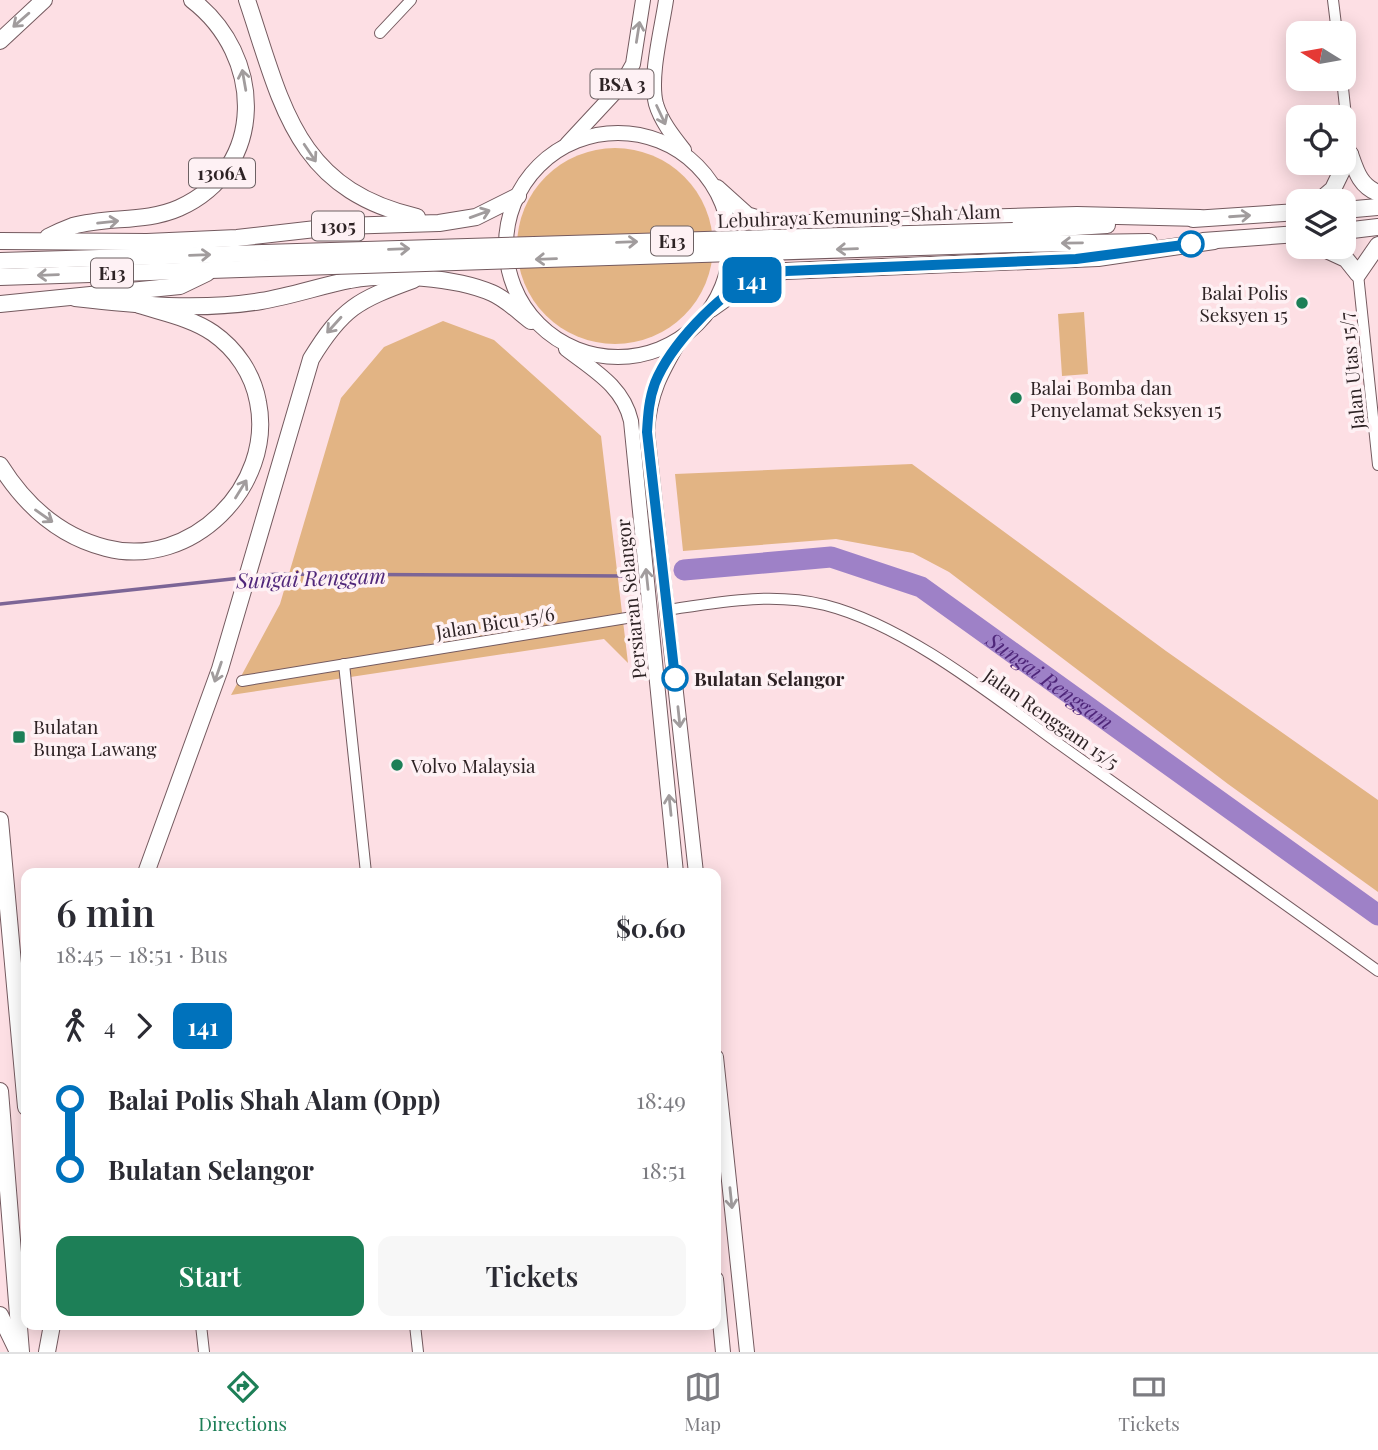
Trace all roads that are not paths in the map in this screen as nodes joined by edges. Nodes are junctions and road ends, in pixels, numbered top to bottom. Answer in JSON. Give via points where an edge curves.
{"nodes":[{"id":1,"x":44,"y":0,"type":"edge"},
{"id":2,"x":192,"y":0,"type":"edge"},
{"id":3,"x":247,"y":0,"type":"edge"},
{"id":4,"x":411,"y":0,"type":"edge"},
{"id":5,"x":643,"y":0,"type":"edge"},
{"id":6,"x":666,"y":0,"type":"edge"},
{"id":7,"x":1333,"y":0,"type":"edge"},
{"id":8,"x":1336,"y":21,"type":"edge"},
{"id":9,"x":380,"y":33,"type":"dead end"},
{"id":10,"x":0,"y":41,"type":"edge"},
{"id":11,"x":564,"y":148,"type":"junction"},
{"id":12,"x":689,"y":157,"type":"junction"},
{"id":13,"x":1356,"y":172,"type":"edge"},
{"id":14,"x":1342,"y":175,"type":"edge"},
{"id":15,"x":717,"y":188,"type":"junction"},
{"id":16,"x":1330,"y":189,"type":"edge"},
{"id":17,"x":1378,"y":193,"type":"edge"},
{"id":18,"x":518,"y":195,"type":"junction"},
{"id":19,"x":1378,"y":206,"type":"edge"},
{"id":20,"x":1356,"y":209,"type":"edge"},
{"id":21,"x":1286,"y":212,"type":"edge"},
{"id":22,"x":1200,"y":218,"type":"junction"},
{"id":23,"x":439,"y":223,"type":"junction"},
{"id":24,"x":1378,"y":227,"type":"edge"},
{"id":25,"x":1356,"y":230,"type":"edge"},
{"id":26,"x":1286,"y":235,"type":"edge"},
{"id":27,"x":1270,"y":236,"type":"junction"},
{"id":28,"x":1013,"y":237,"type":"junction"},
{"id":29,"x":237,"y":238,"type":"junction"},
{"id":30,"x":43,"y":239,"type":"junction"},
{"id":31,"x":1286,"y":239,"type":"edge"},
{"id":32,"x":0,"y":241,"type":"edge"},
{"id":33,"x":1214,"y":241,"type":"junction"},
{"id":34,"x":1378,"y":245,"type":"edge"},
{"id":35,"x":290,"y":253,"type":"junction"},
{"id":36,"x":332,"y":259,"type":"junction"},
{"id":37,"x":1346,"y":259,"type":"edge"},
{"id":38,"x":5,"y":269,"type":"edge"},
{"id":39,"x":214,"y":270,"type":"junction"},
{"id":40,"x":1358,"y":274,"type":"junction"},
{"id":41,"x":413,"y":280,"type":"junction"},
{"id":42,"x":75,"y":298,"type":"junction"},
{"id":43,"x":5,"y":304,"type":"edge"},
{"id":44,"x":139,"y":305,"type":"junction"},
{"id":45,"x":711,"y":309,"type":"junction"},
{"id":46,"x":531,"y":321,"type":"junction"},
{"id":47,"x":680,"y":340,"type":"junction"},
{"id":48,"x":566,"y":349,"type":"junction"},
{"id":49,"x":0,"y":465,"type":"edge"},
{"id":50,"x":1378,"y":465,"type":"edge"},
{"id":51,"x":667,"y":610,"type":"junction"},
{"id":52,"x":651,"y":614,"type":"junction"},
{"id":53,"x":344,"y":664,"type":"junction"},
{"id":54,"x":242,"y":681,"type":"dead end"},
{"id":55,"x":0,"y":820,"type":"edge"},
{"id":56,"x":148,"y":868,"type":"edge"},
{"id":57,"x":365,"y":868,"type":"edge"},
{"id":58,"x":676,"y":868,"type":"edge"},
{"id":59,"x":695,"y":868,"type":"edge"},
{"id":60,"x":1378,"y":971,"type":"edge"},
{"id":61,"x":21,"y":1052,"type":"edge"},
{"id":62,"x":0,"y":1091,"type":"edge"},
{"id":63,"x":721,"y":1105,"type":"edge"},
{"id":64,"x":0,"y":1315,"type":"edge"},
{"id":65,"x":44,"y":1330,"type":"edge"},
{"id":66,"x":51,"y":1330,"type":"edge"},
{"id":67,"x":202,"y":1330,"type":"edge"},
{"id":68,"x":416,"y":1330,"type":"edge"},
{"id":69,"x":721,"y":1330,"type":"edge"},
{"id":70,"x":19,"y":1352,"type":"edge"},
{"id":71,"x":46,"y":1352,"type":"edge"},
{"id":72,"x":204,"y":1352,"type":"edge"},
{"id":73,"x":418,"y":1352,"type":"edge"},
{"id":74,"x":723,"y":1352,"type":"edge"},
{"id":75,"x":747,"y":1352,"type":"edge"}],
"edges":[{"from":1,"to":10,"type":"highway","one_way":true},
{"from":30,"to":2,"type":"highway","number":"1306A","one_way":true,"via":[[75,226],[146,218],[180,208],[205,191],[227,167],[242,134],[247,99],[244,71],[230,40]]},
{"from":3,"to":23,"type":"highway","one_way":true,"via":[[285,112],[328,176],[368,203]]},
{"from":4,"to":9,"type":"street"},
{"from":11,"to":5,"type":"main road","number":"BSA 3","one_way":true,"via":[[620,87],[633,64]]},
{"from":6,"to":12,"type":"main road","number":"BSA 3","one_way":true,"via":[[655,102]]},
{"from":7,"to":8,"type":"street"},
{"from":11,"to":12,"type":"main road","via":[[590,137],[619,133],[668,145]]},
{"from":11,"to":18,"type":"main road","via":[[537,168]]},
{"from":12,"to":15,"type":"main road"},
{"from":13,"to":17,"type":"highway","via":[[1367,189]]},
{"from":14,"to":16,"type":"highway"},
{"from":15,"to":22,"type":"highway","via":[[747,215],[775,224],[1077,215]]},
{"from":15,"to":45,"type":"main road","via":[[730,231],[730,257],[726,279]]},
{"from":23,"to":18,"type":"highway","one_way":true,"via":[[476,217]]},
{"from":18,"to":46,"type":"main road","via":[[506,238],[510,282]]},
{"from":19,"to":20,"type":"highway"},
{"from":22,"to":21,"type":"highway","name":"Lebuhraya Kemuning–Shah Alam","number":"E13","one_way":true},
{"from":22,"to":28,"type":"highway","name":"Lebuhraya Kemuning–Shah Alam","number":"E13"},
{"from":23,"to":29,"type":"highway","number":"1305","via":[[342,226]]},
{"from":24,"to":25,"type":"highway"},
{"from":26,"to":27,"type":"highway","name":"Lebuhraya Kemuning–Shah Alam","number":"E13"},
{"from":27,"to":31,"type":"highway"},
{"from":27,"to":33,"type":"highway","name":"Lebuhraya Kemuning–Shah Alam","number":"E13"},
{"from":33,"to":28,"type":"highway","name":"Lebuhraya Kemuning–Shah Alam","number":"E13","one_way":true},
{"from":28,"to":36,"type":"highway","name":"Lebuhraya Kemuning–Shah Alam","number":"E13","bridge":true},
{"from":29,"to":30,"type":"highway","via":[[147,242]]},
{"from":29,"to":35,"type":"highway"},
{"from":30,"to":32,"type":"highway"},
{"from":33,"to":45,"type":"highway","via":[[1098,258],[786,271],[756,277]]},
{"from":34,"to":40,"type":"highway"},
{"from":35,"to":36,"type":"highway","name":"Lebuhraya Kemuning–Shah Alam","number":"E13"},
{"from":38,"to":35,"type":"highway","name":"Lebuhraya Kemuning–Shah Alam","number":"E13","one_way":true},
{"from":36,"to":39,"type":"highway","name":"Lebuhraya Kemuning–Shah Alam","number":"E13"},
{"from":37,"to":40,"type":"highway"},
{"from":39,"to":38,"type":"highway","name":"Lebuhraya Kemuning–Shah Alam","number":"E13","one_way":true},
{"from":39,"to":42,"type":"highway","via":[[180,286]]},
{"from":40,"to":50,"type":"street","name":"Jalan Utas 15/7"},
{"from":41,"to":44,"type":"highway","via":[[388,276],[351,280],[251,302]]},
{"from":41,"to":46,"type":"highway","via":[[455,283],[495,294]]},
{"from":41,"to":56,"type":"highway","one_way":true,"via":[[351,308],[330,329],[311,359],[220,670]]},
{"from":42,"to":43,"type":"highway"},
{"from":42,"to":44,"type":"highway"},
{"from":49,"to":44,"type":"highway","one_way":true,"via":[[34,510],[78,538],[107,548],[159,548],[207,527],[227,510],[257,455],[261,417],[256,387],[242,361],[212,332],[190,320]]},
{"from":45,"to":47,"type":"main road"},
{"from":46,"to":48,"type":"main road"},
{"from":47,"to":48,"type":"main road","via":[[621,355]]},
{"from":47,"to":51,"type":"main road","name":"Persiaran Selangor","via":[[655,382],[647,432]]},
{"from":52,"to":48,"type":"main road","name":"Persiaran Selangor","one_way":true,"via":[[627,405],[614,387]]},
{"from":51,"to":59,"type":"main road","name":"Persiaran Selangor","one_way":true},
{"from":51,"to":60,"type":"street","name":"Jalan Renggam 15/5","via":[[747,598],[802,601],[842,610],[901,637]]},
{"from":52,"to":53,"type":"street","name":"Jalan Bicu 15/6"},
{"from":58,"to":52,"type":"main road","name":"Persiaran Selangor","one_way":true},
{"from":53,"to":54,"type":"street","name":"Jalan Bicu 15/6"},
{"from":53,"to":57,"type":"street"},
{"from":55,"to":61,"type":"highway"},
{"from":62,"to":70,"type":"highway"},
{"from":63,"to":75,"type":"main road","one_way":true},
{"from":64,"to":70,"type":"highway"},
{"from":65,"to":71,"type":"highway"},
{"from":66,"to":71,"type":"highway"},
{"from":67,"to":72,"type":"street"},
{"from":68,"to":73,"type":"street"},
{"from":69,"to":74,"type":"main road"}]}
